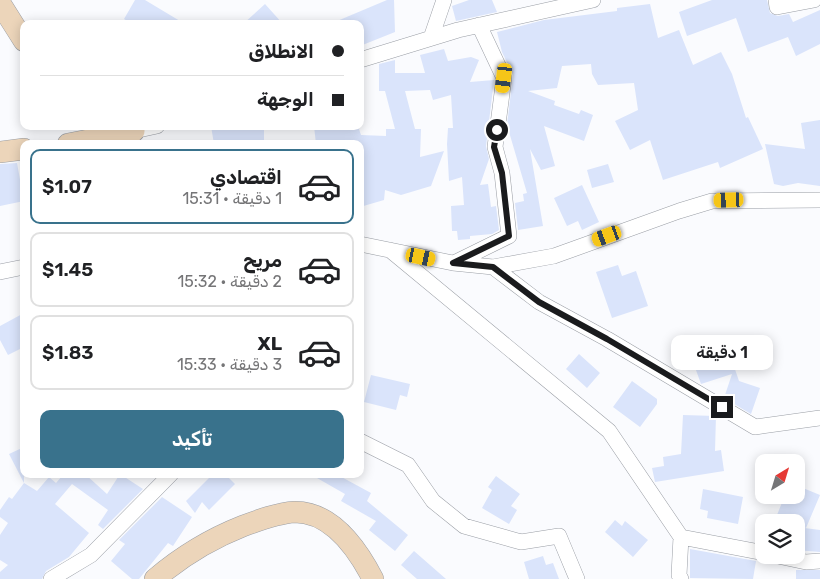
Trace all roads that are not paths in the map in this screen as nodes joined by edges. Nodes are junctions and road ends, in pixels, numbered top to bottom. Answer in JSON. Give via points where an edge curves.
{"nodes":[{"id":1,"x":444,"y":0,"type":"edge"},
{"id":2,"x":593,"y":0,"type":"edge"},
{"id":3,"x":776,"y":0,"type":"edge"},
{"id":4,"x":814,"y":0,"type":"edge"},
{"id":5,"x":0,"y":3,"type":"edge"},
{"id":6,"x":479,"y":25,"type":"junction"},
{"id":7,"x":20,"y":35,"type":"edge"},
{"id":8,"x":431,"y":38,"type":"junction"},
{"id":9,"x":364,"y":59,"type":"edge"},
{"id":10,"x":126,"y":130,"type":"edge"},
{"id":11,"x":85,"y":140,"type":"edge"},
{"id":12,"x":20,"y":150,"type":"edge"},
{"id":13,"x":0,"y":152,"type":"edge"},
{"id":14,"x":820,"y":200,"type":"edge"},
{"id":15,"x":364,"y":245,"type":"edge"},
{"id":16,"x":390,"y":250,"type":"junction"},
{"id":17,"x":453,"y":263,"type":"junction"},
{"id":18,"x":493,"y":267,"type":"junction"},
{"id":19,"x":20,"y":268,"type":"edge"},
{"id":20,"x":0,"y":272,"type":"edge"},
{"id":21,"x":820,"y":418,"type":"edge"},
{"id":22,"x":364,"y":443,"type":"edge"},
{"id":23,"x":167,"y":478,"type":"edge"},
{"id":24,"x":681,"y":537,"type":"junction"},
{"id":25,"x":755,"y":551,"type":"edge"},
{"id":26,"x":820,"y":561,"type":"edge"},
{"id":27,"x":805,"y":562,"type":"edge"},
{"id":28,"x":369,"y":572,"type":"edge"},
{"id":29,"x":51,"y":579,"type":"edge"},
{"id":30,"x":155,"y":579,"type":"edge"},
{"id":31,"x":386,"y":579,"type":"edge"},
{"id":32,"x":577,"y":579,"type":"edge"},
{"id":33,"x":682,"y":579,"type":"edge"}],
"edges":[{"from":1,"to":8,"type":"street"},
{"from":2,"to":6,"type":"street"},
{"from":3,"to":4,"type":"street","via":[[777,7]]},
{"from":5,"to":7,"type":"street"},
{"from":6,"to":8,"type":"street"},
{"from":6,"to":17,"type":"street","via":[[504,78],[494,147],[502,173],[509,236]]},
{"from":8,"to":9,"type":"street"},
{"from":10,"to":11,"type":"street"},
{"from":12,"to":13,"type":"street"},
{"from":14,"to":18,"type":"street","via":[[712,201],[678,210],[554,256]]},
{"from":15,"to":16,"type":"street"},
{"from":16,"to":17,"type":"street"},
{"from":16,"to":24,"type":"street","via":[[609,431]]},
{"from":17,"to":18,"type":"street"},
{"from":18,"to":21,"type":"street","via":[[539,302],[755,427]]},
{"from":19,"to":20,"type":"street"},
{"from":22,"to":32,"type":"street","via":[[408,465],[433,500],[464,526],[521,542],[559,536]]},
{"from":23,"to":29,"type":"street","via":[[91,555]]},
{"from":24,"to":25,"type":"street"},
{"from":24,"to":33,"type":"street","via":[[679,575]]},
{"from":26,"to":27,"type":"street"},
{"from":28,"to":30,"type":"street","via":[[349,541],[336,528],[316,516],[296,512],[266,518],[213,538]]},
{"from":28,"to":31,"type":"street"}]}
